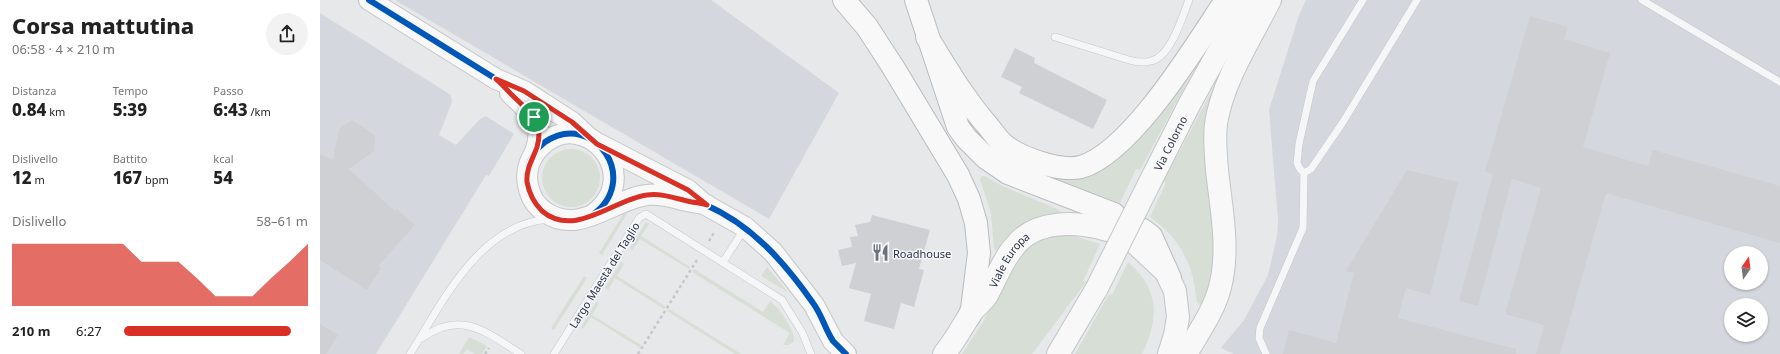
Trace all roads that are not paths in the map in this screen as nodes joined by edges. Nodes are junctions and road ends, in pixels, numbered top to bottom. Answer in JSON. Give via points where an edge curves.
{"nodes":[{"id":1,"x":369,"y":0,"type":"edge"},
{"id":2,"x":844,"y":0,"type":"edge"},
{"id":3,"x":916,"y":0,"type":"edge"},
{"id":4,"x":1189,"y":0,"type":"edge"},
{"id":5,"x":1226,"y":0,"type":"edge"},
{"id":6,"x":1247,"y":0,"type":"edge"},
{"id":7,"x":1270,"y":0,"type":"edge"},
{"id":8,"x":1363,"y":0,"type":"edge"},
{"id":9,"x":1417,"y":0,"type":"edge"},
{"id":10,"x":1642,"y":0,"type":"edge"},
{"id":11,"x":927,"y":36,"type":"junction"},
{"id":12,"x":1055,"y":37,"type":"dead end"},
{"id":13,"x":496,"y":79,"type":"junction"},
{"id":14,"x":1780,"y":82,"type":"edge"},
{"id":15,"x":594,"y":141,"type":"junction"},
{"id":16,"x":534,"y":154,"type":"junction"},
{"id":17,"x":1304,"y":173,"type":"junction"},
{"id":18,"x":707,"y":205,"type":"junction"},
{"id":19,"x":591,"y":216,"type":"junction"},
{"id":20,"x":560,"y":220,"type":"junction"},
{"id":21,"x":745,"y":227,"type":"junction"},
{"id":22,"x":1140,"y":237,"type":"dead end"},
{"id":23,"x":723,"y":262,"type":"junction"},
{"id":24,"x":1093,"y":296,"type":"junction"},
{"id":25,"x":969,"y":317,"type":"junction"},
{"id":26,"x":415,"y":346,"type":"junction"},
{"id":27,"x":838,"y":350,"type":"edge"},
{"id":28,"x":410,"y":354,"type":"edge"},
{"id":29,"x":521,"y":354,"type":"edge"},
{"id":30,"x":554,"y":354,"type":"edge"},
{"id":31,"x":811,"y":354,"type":"edge"},
{"id":32,"x":944,"y":354,"type":"edge"},
{"id":33,"x":1041,"y":354,"type":"edge"},
{"id":34,"x":1058,"y":354,"type":"edge"},
{"id":35,"x":1169,"y":354,"type":"edge"},
{"id":36,"x":1186,"y":354,"type":"edge"},
{"id":37,"x":1266,"y":354,"type":"edge"}],
"edges":[{"from":1,"to":13,"type":"street"},
{"from":2,"to":25,"type":"main road","via":[[867,27],[893,67],[969,199],[976,223],[979,252]]},
{"from":3,"to":11,"type":"main road"},
{"from":4,"to":12,"type":"lane","via":[[1168,47],[1152,61],[1129,60]]},
{"from":5,"to":11,"type":"main road","via":[[1192,51],[1132,130],[1118,145],[1080,167],[1064,168],[1046,164],[1024,157],[1004,145],[970,105]]},
{"from":6,"to":24,"type":"main road","name":"Via Colorno","bridge":true,"via":[[1189,105]]},
{"from":7,"to":36,"type":"main road","via":[[1228,84],[1218,115],[1215,147],[1224,237],[1224,268],[1214,304]]},
{"from":8,"to":17,"type":"lane","via":[[1313,81],[1297,163]]},
{"from":9,"to":17,"type":"lane","via":[[1343,122],[1311,169]]},
{"from":10,"to":14,"type":"lane"},
{"from":11,"to":25,"type":"main road","name":"Viale Europa","via":[[958,127],[980,153],[996,166],[1022,180],[1111,222],[1055,225],[1024,236],[1010,252],[987,295]]},
{"from":13,"to":15,"type":"street","via":[[524,91],[572,122]]},
{"from":13,"to":16,"type":"street","via":[[534,117],[538,137]]},
{"from":15,"to":16,"type":"street","via":[[578,135],[556,136],[544,143]]},
{"from":15,"to":18,"type":"street","via":[[688,190]]},
{"from":15,"to":19,"type":"street","via":[[610,160],[614,181],[607,201]]},
{"from":16,"to":20,"type":"street","via":[[527,174],[531,195],[544,212]]},
{"from":17,"to":37,"type":"lane","via":[[1303,228],[1260,328],[1259,338]]},
{"from":18,"to":19,"type":"street","via":[[664,195],[648,195],[633,198]]},
{"from":18,"to":21,"type":"street"},
{"from":19,"to":20,"type":"street","via":[[574,221]]},
{"from":20,"to":26,"type":"lane","via":[[542,220],[522,226],[485,248],[456,281]]},
{"from":21,"to":23,"type":"lane"},
{"from":21,"to":27,"type":"street","via":[[774,252],[814,304]]},
{"from":22,"to":35,"type":"main road","via":[[1151,236],[1177,300],[1178,317]]},
{"from":23,"to":30,"type":"lane","name":"Largo Maestà del Taglio","via":[[650,216],[641,216]]},
{"from":23,"to":31,"type":"lane","name":"Largo Maestà del Taglio","via":[[782,300],[802,332]]},
{"from":24,"to":33,"type":"main road","via":[[1082,311],[1063,325]]},
{"from":24,"to":34,"type":"main road"},
{"from":25,"to":32,"type":"main road","name":"Viale Europa"},
{"from":26,"to":28,"type":"lane"},
{"from":26,"to":29,"type":"lane","via":[[422,338],[433,332],[463,324],[483,330]]}]}
